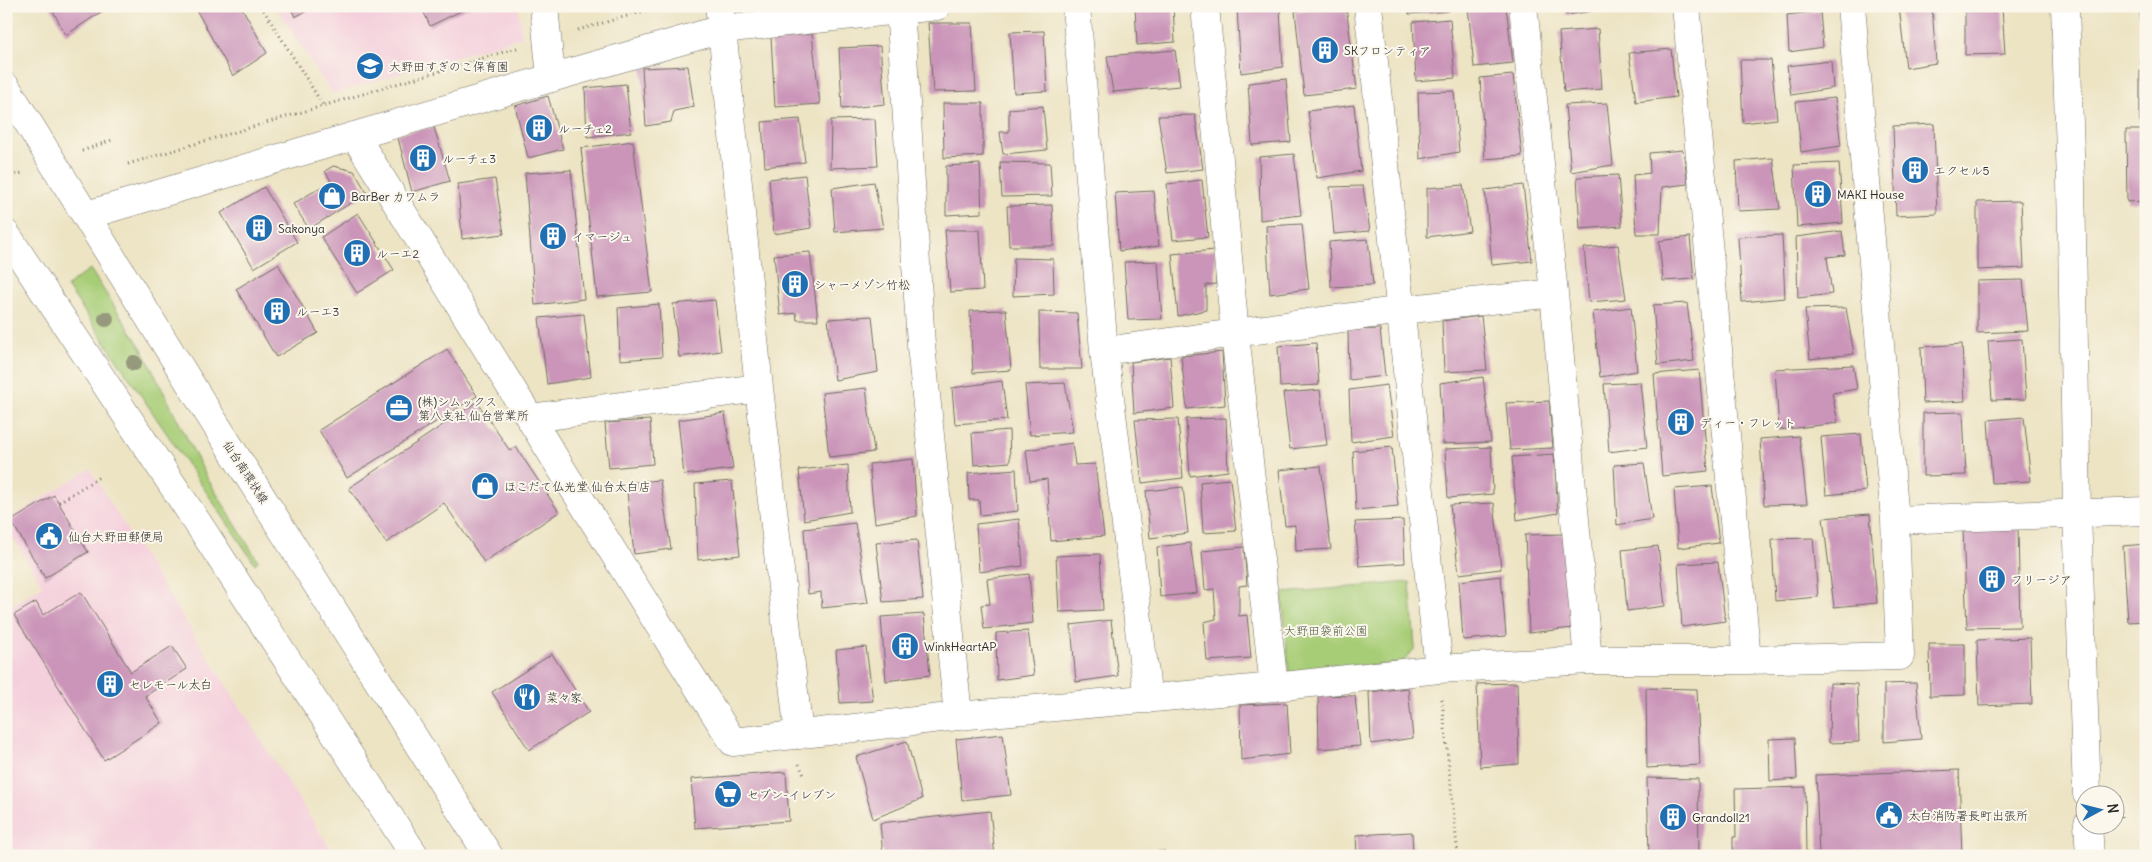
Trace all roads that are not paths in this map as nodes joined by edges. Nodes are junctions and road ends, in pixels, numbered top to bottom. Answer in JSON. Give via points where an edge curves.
{"nodes":[{"id":1,"x":544,"y":6,"type":"edge"},
{"id":2,"x":937,"y":6,"type":"edge"},
{"id":3,"x":1076,"y":6,"type":"edge"},
{"id":4,"x":1205,"y":6,"type":"edge"},
{"id":5,"x":1368,"y":6,"type":"edge"},
{"id":6,"x":1524,"y":6,"type":"edge"},
{"id":7,"x":1686,"y":6,"type":"edge"},
{"id":8,"x":1851,"y":6,"type":"edge"},
{"id":9,"x":2065,"y":6,"type":"edge"},
{"id":10,"x":900,"y":8,"type":"edge"},
{"id":11,"x":720,"y":18,"type":"edge"},
{"id":12,"x":551,"y":78,"type":"junction"},
{"id":13,"x":6,"y":87,"type":"edge"},
{"id":14,"x":355,"y":136,"type":"junction"},
{"id":15,"x":87,"y":215,"type":"junction"},
{"id":16,"x":7,"y":237,"type":"edge"},
{"id":17,"x":1554,"y":293,"type":"junction"},
{"id":18,"x":1402,"y":310,"type":"junction"},
{"id":19,"x":1235,"y":334,"type":"junction"},
{"id":20,"x":1104,"y":351,"type":"junction"},
{"id":21,"x":759,"y":388,"type":"junction"},
{"id":22,"x":531,"y":418,"type":"junction"},
{"id":23,"x":2146,"y":512,"type":"edge"},
{"id":24,"x":2077,"y":514,"type":"junction"},
{"id":25,"x":1895,"y":520,"type":"junction"},
{"id":26,"x":1588,"y":660,"type":"junction"},
{"id":27,"x":1747,"y":660,"type":"junction"},
{"id":28,"x":1439,"y":669,"type":"junction"},
{"id":29,"x":1274,"y":687,"type":"junction"},
{"id":30,"x":1148,"y":699,"type":"junction"},
{"id":31,"x":958,"y":716,"type":"junction"},
{"id":32,"x":799,"y":735,"type":"junction"},
{"id":33,"x":2087,"y":784,"type":"edge"},
{"id":34,"x":2089,"y":834,"type":"edge"},
{"id":35,"x":415,"y":856,"type":"edge"},
{"id":36,"x":489,"y":856,"type":"edge"},
{"id":37,"x":2090,"y":856,"type":"edge"}],
"edges":[{"from":1,"to":12,"type":"street"},
{"from":2,"to":10,"type":"street"},
{"from":3,"to":20,"type":"street"},
{"from":4,"to":19,"type":"street"},
{"from":5,"to":18,"type":"street"},
{"from":6,"to":17,"type":"street"},
{"from":7,"to":27,"type":"street"},
{"from":8,"to":25,"type":"street"},
{"from":9,"to":24,"type":"street","via":[[2072,192]]},
{"from":10,"to":11,"type":"street"},
{"from":10,"to":31,"type":"street","via":[[921,345]]},
{"from":11,"to":12,"type":"street"},
{"from":11,"to":21,"type":"street"},
{"from":12,"to":14,"type":"street"},
{"from":13,"to":15,"type":"street","name":"仙台南環状線"},
{"from":14,"to":15,"type":"street"},
{"from":14,"to":22,"type":"street"},
{"from":15,"to":36,"type":"street","name":"仙台南環状線"},
{"from":16,"to":35,"type":"street"},
{"from":17,"to":18,"type":"street"},
{"from":17,"to":26,"type":"street"},
{"from":18,"to":19,"type":"street"},
{"from":18,"to":28,"type":"street"},
{"from":19,"to":20,"type":"street"},
{"from":19,"to":29,"type":"street"},
{"from":20,"to":30,"type":"street"},
{"from":21,"to":22,"type":"street"},
{"from":21,"to":32,"type":"street"},
{"from":22,"to":32,"type":"street","via":[[632,584],[734,742]]},
{"from":23,"to":24,"type":"street"},
{"from":24,"to":25,"type":"street"},
{"from":24,"to":33,"type":"street"},
{"from":25,"to":27,"type":"street","via":[[1900,656]]},
{"from":26,"to":27,"type":"street"},
{"from":26,"to":28,"type":"street"},
{"from":28,"to":29,"type":"street"},
{"from":29,"to":30,"type":"street"},
{"from":30,"to":31,"type":"street"},
{"from":31,"to":32,"type":"street"},
{"from":34,"to":37,"type":"street"}]}
